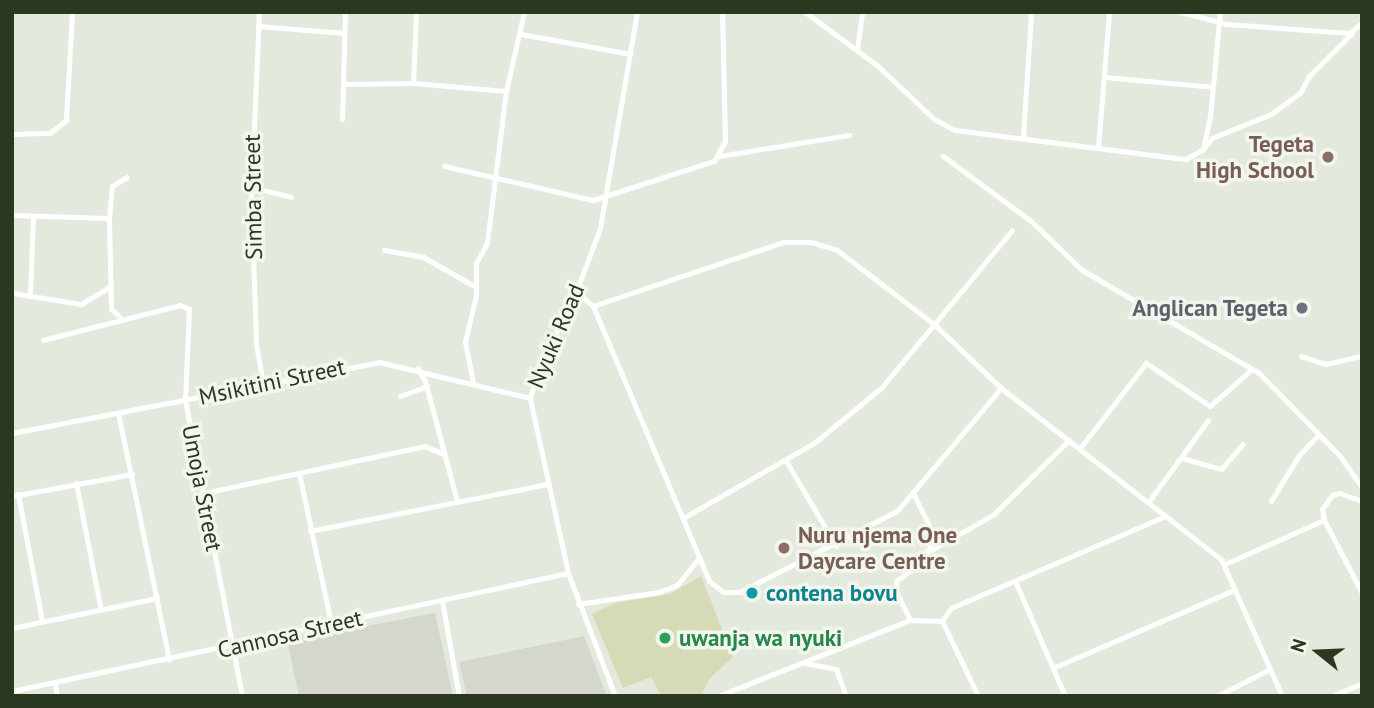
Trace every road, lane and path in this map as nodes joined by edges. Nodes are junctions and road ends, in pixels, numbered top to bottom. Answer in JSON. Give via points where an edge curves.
{"nodes":[{"id":1,"x":72,"y":12,"type":"edge"},
{"id":2,"x":259,"y":12,"type":"edge"},
{"id":3,"x":345,"y":12,"type":"edge"},
{"id":4,"x":415,"y":12,"type":"edge"},
{"id":5,"x":524,"y":12,"type":"edge"},
{"id":6,"x":637,"y":12,"type":"edge"},
{"id":7,"x":722,"y":12,"type":"edge"},
{"id":8,"x":805,"y":12,"type":"edge"},
{"id":9,"x":862,"y":12,"type":"edge"},
{"id":10,"x":1031,"y":12,"type":"edge"},
{"id":11,"x":1109,"y":12,"type":"edge"},
{"id":12,"x":1181,"y":12,"type":"edge"},
{"id":13,"x":1220,"y":12,"type":"edge"},
{"id":14,"x":1201,"y":14,"type":"edge"},
{"id":15,"x":1217,"y":20,"type":"junction"},
{"id":16,"x":1362,"y":23,"type":"edge"},
{"id":17,"x":258,"y":26,"type":"junction"},
{"id":18,"x":344,"y":33,"type":"junction"},
{"id":19,"x":1352,"y":33,"type":"junction"},
{"id":20,"x":522,"y":34,"type":"junction"},
{"id":21,"x":856,"y":49,"type":"junction"},
{"id":22,"x":630,"y":54,"type":"junction"},
{"id":23,"x":1104,"y":77,"type":"junction"},
{"id":24,"x":413,"y":83,"type":"junction"},
{"id":25,"x":344,"y":84,"type":"junction"},
{"id":26,"x":1213,"y":88,"type":"junction"},
{"id":27,"x":506,"y":91,"type":"junction"},
{"id":28,"x":342,"y":119,"type":"dead end"},
{"id":29,"x":12,"y":134,"type":"edge"},
{"id":30,"x":849,"y":135,"type":"dead end"},
{"id":31,"x":1023,"y":137,"type":"junction"},
{"id":32,"x":1098,"y":147,"type":"junction"},
{"id":33,"x":1203,"y":149,"type":"junction"},
{"id":34,"x":719,"y":156,"type":"junction"},
{"id":35,"x":943,"y":156,"type":"dead end"},
{"id":36,"x":444,"y":166,"type":"dead end"},
{"id":37,"x":127,"y":177,"type":"dead end"},
{"id":38,"x":497,"y":177,"type":"junction"},
{"id":39,"x":251,"y":187,"type":"junction"},
{"id":40,"x":291,"y":197,"type":"dead end"},
{"id":41,"x":606,"y":197,"type":"junction"},
{"id":42,"x":12,"y":215,"type":"edge"},
{"id":43,"x":33,"y":216,"type":"junction"},
{"id":44,"x":109,"y":218,"type":"junction"},
{"id":45,"x":1012,"y":230,"type":"dead end"},
{"id":46,"x":384,"y":250,"type":"dead end"},
{"id":47,"x":111,"y":286,"type":"junction"},
{"id":48,"x":476,"y":288,"type":"junction"},
{"id":49,"x":576,"y":292,"type":"junction"},
{"id":50,"x":12,"y":293,"type":"edge"},
{"id":51,"x":30,"y":294,"type":"junction"},
{"id":52,"x":593,"y":306,"type":"junction"},
{"id":53,"x":120,"y":317,"type":"junction"},
{"id":54,"x":935,"y":325,"type":"junction"},
{"id":55,"x":43,"y":340,"type":"dead end"},
{"id":56,"x":1301,"y":356,"type":"dead end"},
{"id":57,"x":1362,"y":356,"type":"edge"},
{"id":58,"x":418,"y":368,"type":"junction"},
{"id":59,"x":1252,"y":369,"type":"junction"},
{"id":60,"x":263,"y":382,"type":"junction"},
{"id":61,"x":472,"y":383,"type":"junction"},
{"id":62,"x":426,"y":386,"type":"junction"},
{"id":63,"x":1001,"y":388,"type":"junction"},
{"id":64,"x":400,"y":396,"type":"dead end"},
{"id":65,"x":530,"y":398,"type":"junction"},
{"id":66,"x":185,"y":400,"type":"junction"},
{"id":67,"x":118,"y":413,"type":"junction"},
{"id":68,"x":1208,"y":420,"type":"dead end"},
{"id":69,"x":12,"y":433,"type":"edge"},
{"id":70,"x":1318,"y":435,"type":"junction"},
{"id":71,"x":1069,"y":440,"type":"junction"},
{"id":72,"x":1243,"y":444,"type":"dead end"},
{"id":73,"x":1080,"y":449,"type":"junction"},
{"id":74,"x":443,"y":454,"type":"junction"},
{"id":75,"x":1182,"y":458,"type":"junction"},
{"id":76,"x":786,"y":461,"type":"junction"},
{"id":77,"x":299,"y":473,"type":"junction"},
{"id":78,"x":132,"y":474,"type":"junction"},
{"id":79,"x":76,"y":483,"type":"junction"},
{"id":80,"x":547,"y":484,"type":"junction"},
{"id":81,"x":1362,"y":487,"type":"edge"},
{"id":82,"x":204,"y":493,"type":"junction"},
{"id":83,"x":15,"y":495,"type":"edge"},
{"id":84,"x":914,"y":495,"type":"junction"},
{"id":85,"x":457,"y":501,"type":"junction"},
{"id":86,"x":1149,"y":501,"type":"junction"},
{"id":87,"x":1271,"y":501,"type":"dead end"},
{"id":88,"x":1362,"y":501,"type":"edge"},
{"id":89,"x":1166,"y":516,"type":"junction"},
{"id":90,"x":683,"y":519,"type":"junction"},
{"id":91,"x":1324,"y":520,"type":"junction"},
{"id":92,"x":310,"y":531,"type":"junction"},
{"id":93,"x":836,"y":546,"type":"junction"},
{"id":94,"x":932,"y":550,"type":"junction"},
{"id":95,"x":700,"y":557,"type":"junction"},
{"id":96,"x":1225,"y":564,"type":"junction"},
{"id":97,"x":568,"y":573,"type":"junction"},
{"id":98,"x":1016,"y":581,"type":"junction"},
{"id":99,"x":1234,"y":590,"type":"junction"},
{"id":100,"x":1362,"y":593,"type":"edge"},
{"id":101,"x":157,"y":598,"type":"junction"},
{"id":102,"x":442,"y":601,"type":"junction"},
{"id":103,"x":578,"y":604,"type":"junction"},
{"id":104,"x":102,"y":610,"type":"junction"},
{"id":105,"x":910,"y":620,"type":"junction"},
{"id":106,"x":42,"y":621,"type":"junction"},
{"id":107,"x":943,"y":621,"type":"junction"},
{"id":108,"x":331,"y":624,"type":"junction"},
{"id":109,"x":12,"y":628,"type":"edge"},
{"id":110,"x":233,"y":648,"type":"junction"},
{"id":111,"x":169,"y":660,"type":"junction"},
{"id":112,"x":805,"y":663,"type":"junction"},
{"id":113,"x":1055,"y":667,"type":"junction"},
{"id":114,"x":1268,"y":670,"type":"junction"},
{"id":115,"x":1362,"y":683,"type":"edge"},
{"id":116,"x":55,"y":684,"type":"junction"},
{"id":117,"x":12,"y":691,"type":"edge"},
{"id":118,"x":57,"y":696,"type":"edge"},
{"id":119,"x":242,"y":696,"type":"edge"},
{"id":120,"x":459,"y":696,"type":"edge"},
{"id":121,"x":615,"y":696,"type":"edge"},
{"id":122,"x":718,"y":696,"type":"edge"},
{"id":123,"x":846,"y":696,"type":"edge"},
{"id":124,"x":978,"y":696,"type":"edge"},
{"id":125,"x":1065,"y":696,"type":"edge"},
{"id":126,"x":1217,"y":696,"type":"edge"},
{"id":127,"x":1282,"y":696,"type":"edge"},
{"id":128,"x":1332,"y":696,"type":"edge"}],
"edges":[{"from":1,"to":29,"type":"street","via":[[66,120],[50,133]]},
{"from":2,"to":17,"type":"street","name":"Simba Street"},
{"from":3,"to":18,"type":"street"},
{"from":4,"to":24,"type":"street"},
{"from":5,"to":20,"type":"street"},
{"from":6,"to":22,"type":"street","name":"Nyuki Road"},
{"from":7,"to":34,"type":"street","via":[[725,141]]},
{"from":8,"to":21,"type":"street"},
{"from":9,"to":21,"type":"street"},
{"from":10,"to":31,"type":"street"},
{"from":11,"to":23,"type":"street"},
{"from":12,"to":14,"type":"street"},
{"from":13,"to":15,"type":"street"},
{"from":14,"to":15,"type":"street"},
{"from":15,"to":19,"type":"street"},
{"from":15,"to":26,"type":"street"},
{"from":16,"to":19,"type":"street"},
{"from":17,"to":18,"type":"street"},
{"from":17,"to":39,"type":"street","name":"Simba Street"},
{"from":18,"to":25,"type":"street"},
{"from":19,"to":33,"type":"street","via":[[1309,76],[1300,93],[1271,114],[1212,138]]},
{"from":20,"to":22,"type":"street"},
{"from":20,"to":27,"type":"street"},
{"from":21,"to":31,"type":"street","via":[[944,126],[973,134]]},
{"from":22,"to":41,"type":"street","name":"Nyuki Road"},
{"from":23,"to":26,"type":"street"},
{"from":23,"to":32,"type":"street"},
{"from":24,"to":25,"type":"street"},
{"from":24,"to":27,"type":"street"},
{"from":25,"to":28,"type":"street"},
{"from":26,"to":33,"type":"street"},
{"from":27,"to":38,"type":"street"},
{"from":30,"to":34,"type":"street"},
{"from":31,"to":32,"type":"street"},
{"from":32,"to":33,"type":"street","via":[[1186,159]]},
{"from":34,"to":41,"type":"street","via":[[707,165]]},
{"from":35,"to":59,"type":"street","via":[[1031,221],[1082,270]]},
{"from":36,"to":38,"type":"street"},
{"from":37,"to":44,"type":"street","via":[[112,186]]},
{"from":38,"to":41,"type":"street","via":[[593,200]]},
{"from":38,"to":48,"type":"street","via":[[487,243],[476,263]]},
{"from":39,"to":40,"type":"street"},
{"from":39,"to":60,"type":"street","name":"Simba Street","via":[[256,344]]},
{"from":41,"to":49,"type":"street","name":"Nyuki Road","via":[[600,229]]},
{"from":42,"to":43,"type":"street"},
{"from":43,"to":44,"type":"street"},
{"from":43,"to":51,"type":"street"},
{"from":44,"to":47,"type":"street"},
{"from":45,"to":54,"type":"street"},
{"from":46,"to":48,"type":"street","via":[[423,257]]},
{"from":47,"to":51,"type":"street","via":[[81,304]]},
{"from":47,"to":53,"type":"street","via":[[112,312]]},
{"from":48,"to":61,"type":"street","via":[[464,349]]},
{"from":49,"to":52,"type":"street"},
{"from":49,"to":65,"type":"street","name":"Nyuki Road","via":[[539,367]]},
{"from":50,"to":51,"type":"street"},
{"from":52,"to":54,"type":"street","via":[[783,242],[811,242],[837,250]]},
{"from":52,"to":90,"type":"street"},
{"from":53,"to":55,"type":"street"},
{"from":53,"to":66,"type":"street","name":"Umoja Street","via":[[187,307]]},
{"from":54,"to":63,"type":"street"},
{"from":54,"to":76,"type":"street","via":[[881,388]]},
{"from":56,"to":57,"type":"street","via":[[1325,363]]},
{"from":58,"to":60,"type":"street","name":"Msikitini Street","via":[[379,362]]},
{"from":58,"to":61,"type":"street","name":"Msikitini Street"},
{"from":58,"to":62,"type":"street"},
{"from":59,"to":70,"type":"street"},
{"from":59,"to":73,"type":"street","via":[[1210,406],[1146,363]]},
{"from":60,"to":66,"type":"street","name":"Msikitini Street"},
{"from":61,"to":65,"type":"street","name":"Msikitini Street"},
{"from":62,"to":64,"type":"street"},
{"from":62,"to":74,"type":"street"},
{"from":63,"to":71,"type":"street"},
{"from":63,"to":84,"type":"street"},
{"from":65,"to":80,"type":"street","name":"Nyuki Road"},
{"from":66,"to":67,"type":"street","name":"Msikitini Street"},
{"from":66,"to":82,"type":"street","name":"Umoja Street"},
{"from":67,"to":69,"type":"street","name":"Msikitini Street"},
{"from":67,"to":78,"type":"street"},
{"from":68,"to":75,"type":"street"},
{"from":70,"to":81,"type":"street"},
{"from":70,"to":87,"type":"street","via":[[1299,455]]},
{"from":71,"to":73,"type":"street"},
{"from":71,"to":94,"type":"street","via":[[994,514]]},
{"from":72,"to":75,"type":"street","via":[[1221,469]]},
{"from":73,"to":86,"type":"street"},
{"from":74,"to":77,"type":"street","via":[[425,446]]},
{"from":74,"to":85,"type":"street"},
{"from":75,"to":86,"type":"street"},
{"from":76,"to":90,"type":"street"},
{"from":76,"to":93,"type":"street"},
{"from":77,"to":82,"type":"street"},
{"from":77,"to":92,"type":"street"},
{"from":78,"to":79,"type":"street"},
{"from":78,"to":101,"type":"street"},
{"from":79,"to":83,"type":"street"},
{"from":79,"to":104,"type":"street"},
{"from":80,"to":85,"type":"street"},
{"from":80,"to":97,"type":"street","name":"Nyuki Road"},
{"from":82,"to":110,"type":"street","name":"Umoja Street"},
{"from":83,"to":106,"type":"street"},
{"from":84,"to":93,"type":"street","via":[[875,526]]},
{"from":84,"to":94,"type":"street","via":[[935,538]]},
{"from":85,"to":92,"type":"street"},
{"from":86,"to":89,"type":"street"},
{"from":88,"to":91,"type":"street","via":[[1332,495],[1322,509]]},
{"from":89,"to":96,"type":"street"},
{"from":89,"to":98,"type":"street"},
{"from":90,"to":95,"type":"street"},
{"from":91,"to":96,"type":"street"},
{"from":91,"to":100,"type":"street"},
{"from":92,"to":108,"type":"street"},
{"from":93,"to":95,"type":"street","via":[[740,592],[712,588]]},
{"from":94,"to":105,"type":"street","via":[[897,581],[896,591]]},
{"from":95,"to":103,"type":"street","via":[[677,585],[659,592]]},
{"from":96,"to":99,"type":"street"},
{"from":97,"to":102,"type":"street","name":"Cannosa Street"},
{"from":97,"to":103,"type":"street","name":"Nyuki Road"},
{"from":98,"to":107,"type":"street","via":[[950,608]]},
{"from":98,"to":113,"type":"street"},
{"from":99,"to":113,"type":"street"},
{"from":99,"to":114,"type":"street"},
{"from":101,"to":104,"type":"street"},
{"from":101,"to":111,"type":"street"},
{"from":102,"to":108,"type":"street","name":"Cannosa Street"},
{"from":102,"to":120,"type":"street"},
{"from":103,"to":121,"type":"street","name":"Nyuki Road"},
{"from":104,"to":106,"type":"street"},
{"from":105,"to":107,"type":"street"},
{"from":105,"to":112,"type":"street"},
{"from":106,"to":109,"type":"street"},
{"from":107,"to":124,"type":"street"},
{"from":108,"to":110,"type":"street","name":"Cannosa Street"},
{"from":110,"to":111,"type":"street","name":"Cannosa Street"},
{"from":110,"to":119,"type":"street","name":"Umoja Street"},
{"from":111,"to":116,"type":"street","name":"Cannosa Street"},
{"from":112,"to":122,"type":"street"},
{"from":112,"to":123,"type":"street","via":[[836,669]]},
{"from":113,"to":125,"type":"street"},
{"from":114,"to":126,"type":"street"},
{"from":114,"to":127,"type":"street"},
{"from":115,"to":128,"type":"street"},
{"from":116,"to":117,"type":"street","name":"Cannosa Street"},
{"from":116,"to":118,"type":"street"}]}
